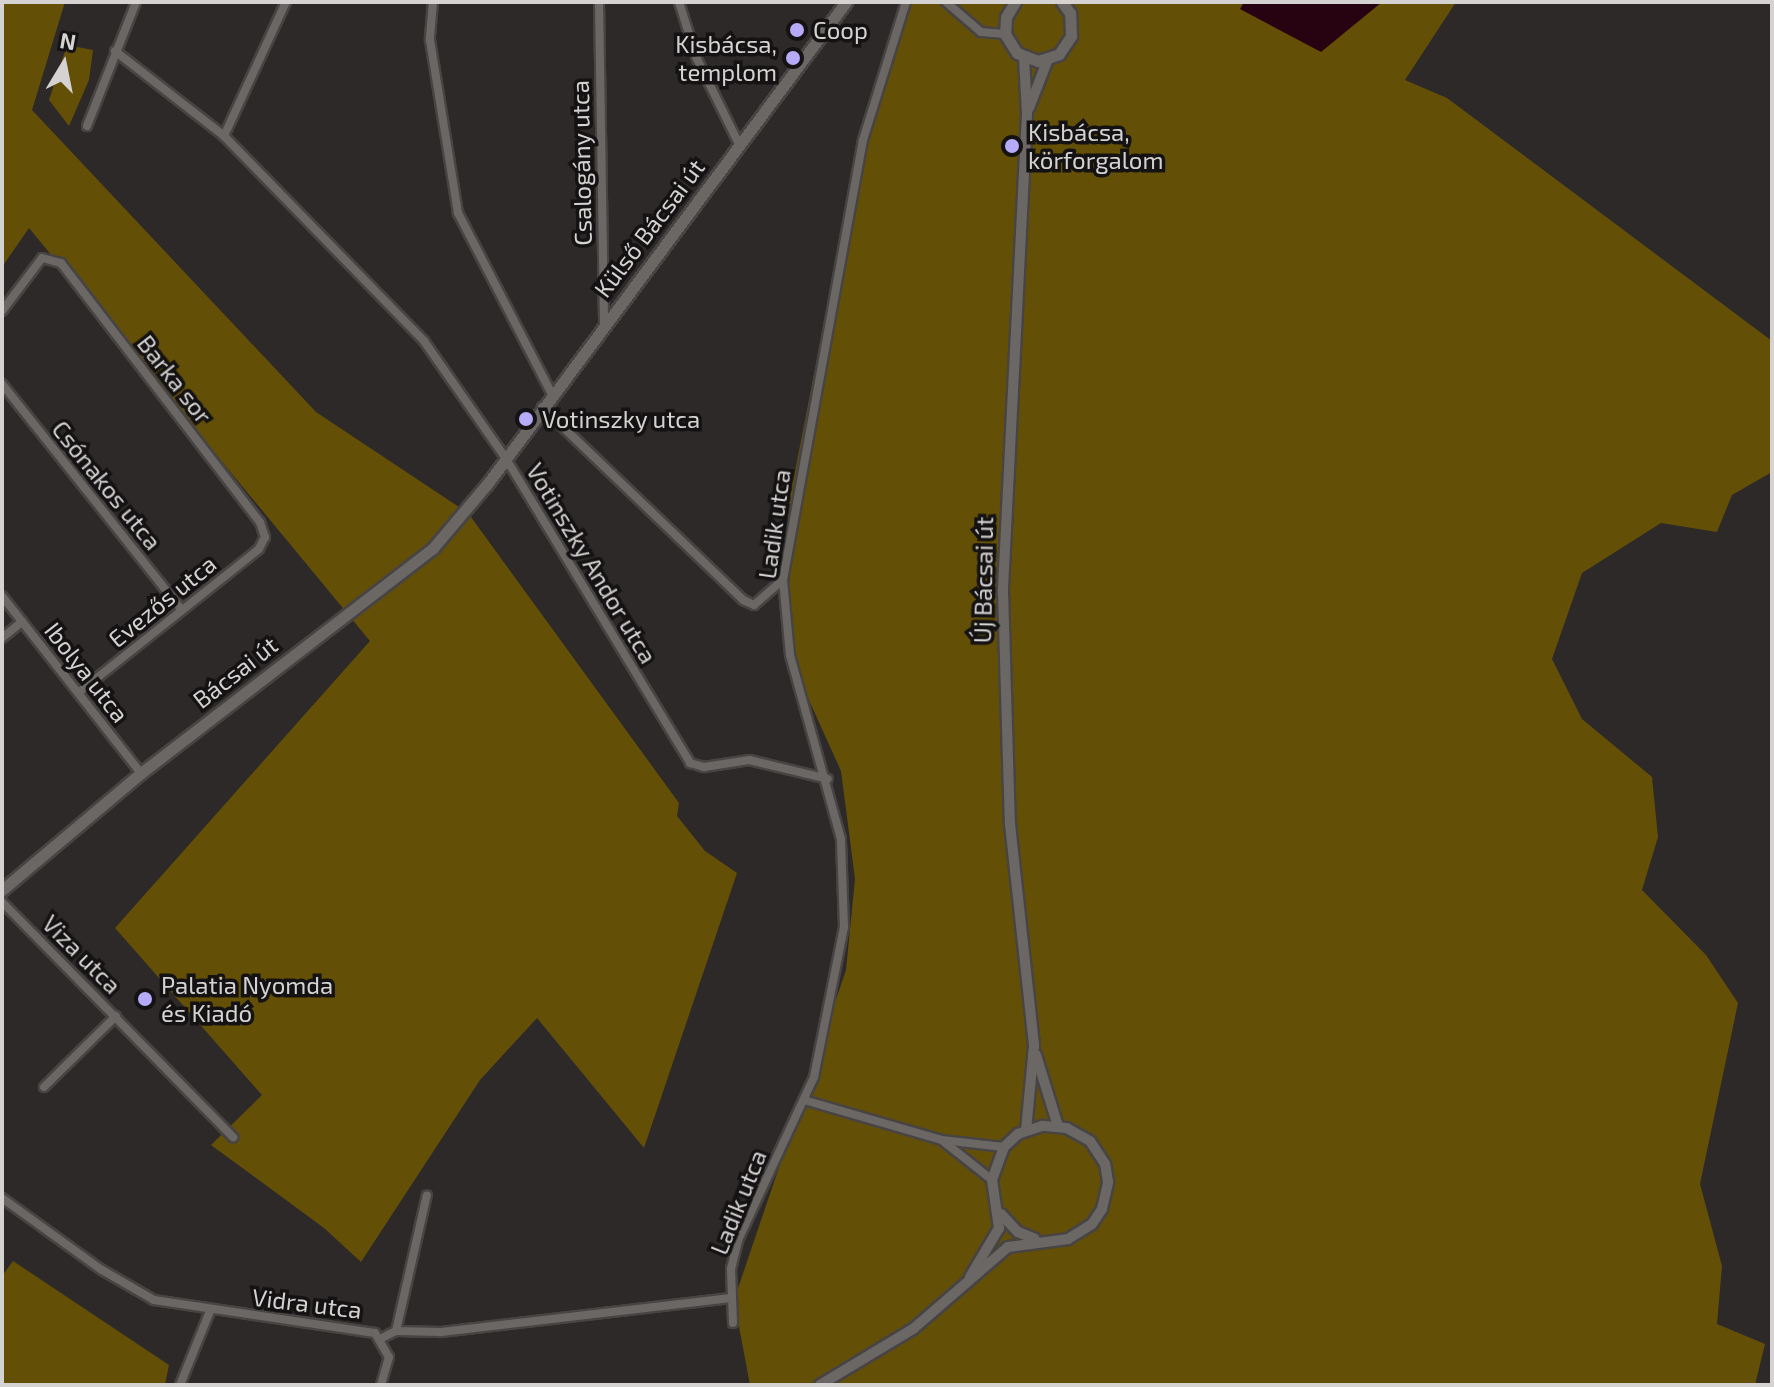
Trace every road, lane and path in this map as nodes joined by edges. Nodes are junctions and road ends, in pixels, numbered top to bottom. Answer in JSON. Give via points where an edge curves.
{"nodes":[{"id":1,"x":136,"y":2,"type":"edge"},
{"id":2,"x":286,"y":2,"type":"edge"},
{"id":3,"x":433,"y":2,"type":"edge"},
{"id":4,"x":599,"y":2,"type":"edge"},
{"id":5,"x":679,"y":2,"type":"edge"},
{"id":6,"x":846,"y":2,"type":"edge"},
{"id":7,"x":906,"y":2,"type":"edge"},
{"id":8,"x":946,"y":2,"type":"edge"},
{"id":9,"x":1062,"y":2,"type":"edge"},
{"id":10,"x":1008,"y":5,"type":"edge"},
{"id":11,"x":1005,"y":34,"type":"junction"},
{"id":12,"x":115,"y":51,"type":"junction"},
{"id":13,"x":1024,"y":58,"type":"junction"},
{"id":14,"x":1048,"y":59,"type":"junction"},
{"id":15,"x":1027,"y":114,"type":"junction"},
{"id":16,"x":87,"y":126,"type":"dead end"},
{"id":17,"x":224,"y":136,"type":"junction"},
{"id":18,"x":740,"y":146,"type":"junction"},
{"id":19,"x":2,"y":311,"type":"edge"},
{"id":20,"x":604,"y":323,"type":"junction"},
{"id":21,"x":2,"y":384,"type":"edge"},
{"id":22,"x":552,"y":394,"type":"junction"},
{"id":23,"x":542,"y":407,"type":"junction"},
{"id":24,"x":505,"y":457,"type":"junction"},
{"id":25,"x":488,"y":483,"type":"joint"},
{"id":26,"x":265,"y":537,"type":"joint"},
{"id":27,"x":783,"y":580,"type":"junction"},
{"id":28,"x":2,"y":596,"type":"edge"},
{"id":29,"x":182,"y":610,"type":"junction"},
{"id":30,"x":22,"y":622,"type":"junction"},
{"id":31,"x":2,"y":638,"type":"edge"},
{"id":32,"x":78,"y":693,"type":"junction"},
{"id":33,"x":141,"y":773,"type":"junction"},
{"id":34,"x":828,"y":779,"type":"junction"},
{"id":35,"x":2,"y":890,"type":"edge"},
{"id":36,"x":2,"y":902,"type":"edge"},
{"id":37,"x":116,"y":1016,"type":"junction"},
{"id":38,"x":1034,"y":1046,"type":"junction"},
{"id":39,"x":44,"y":1087,"type":"dead end"},
{"id":40,"x":804,"y":1100,"type":"junction"},
{"id":41,"x":1058,"y":1126,"type":"junction"},
{"id":42,"x":1026,"y":1130,"type":"junction"},
{"id":43,"x":233,"y":1137,"type":"dead end"},
{"id":44,"x":942,"y":1140,"type":"junction"},
{"id":45,"x":1004,"y":1147,"type":"junction"},
{"id":46,"x":992,"y":1180,"type":"junction"},
{"id":47,"x":427,"y":1195,"type":"dead end"},
{"id":48,"x":2,"y":1198,"type":"edge"},
{"id":49,"x":998,"y":1210,"type":"junction"},
{"id":50,"x":1041,"y":1241,"type":"junction"},
{"id":51,"x":970,"y":1277,"type":"junction"},
{"id":52,"x":729,"y":1298,"type":"junction"},
{"id":53,"x":210,"y":1311,"type":"junction"},
{"id":54,"x":733,"y":1323,"type":"dead end"},
{"id":55,"x":396,"y":1331,"type":"junction"},
{"id":56,"x":382,"y":1338,"type":"junction"},
{"id":57,"x":180,"y":1385,"type":"edge"},
{"id":58,"x":381,"y":1385,"type":"edge"},
{"id":59,"x":820,"y":1385,"type":"edge"}],
"edges":[{"from":1,"to":12,"type":"street"},
{"from":2,"to":17,"type":"street"},
{"from":3,"to":22,"type":"street","via":[[430,40],[458,213]]},
{"from":4,"to":20,"type":"street","name":"Csalogány utca"},
{"from":5,"to":18,"type":"street","via":[[697,59]]},
{"from":6,"to":18,"type":"main road","name":"Külső Bácsai út"},
{"from":7,"to":27,"type":"street","name":"Ladik utca","via":[[863,140]]},
{"from":8,"to":11,"type":"street","via":[[981,32]]},
{"from":9,"to":14,"type":"main road","name":"Új Bácsai út","via":[[1070,13],[1071,36]]},
{"from":10,"to":11,"type":"main road"},
{"from":11,"to":13,"type":"main road"},
{"from":12,"to":16,"type":"street"},
{"from":12,"to":17,"type":"street","name":"Votinszky Andor utca"},
{"from":13,"to":14,"type":"main road"},
{"from":13,"to":15,"type":"street","name":"Új Bácsai út"},
{"from":14,"to":15,"type":"street","name":"Új Bácsai út"},
{"from":15,"to":38,"type":"street","name":"Új Bácsai út","via":[[1004,576],[1004,693],[1010,824]]},
{"from":17,"to":24,"type":"street","name":"Votinszky Andor utca","via":[[424,341]]},
{"from":18,"to":20,"type":"main road","name":"Külső Bácsai út"},
{"from":19,"to":26,"type":"street","name":"Barka sor","via":[[42,258],[61,263],[260,522]]},
{"from":20,"to":22,"type":"main road","name":"Külső Bácsai út"},
{"from":21,"to":29,"type":"street","name":"Csónakos utca"},
{"from":22,"to":23,"type":"main road","name":"Külső Bácsai út"},
{"from":23,"to":24,"type":"main road","name":"Külső Bácsai út"},
{"from":23,"to":27,"type":"street","via":[[743,600],[754,605]]},
{"from":24,"to":25,"type":"main road","name":"Külső Bácsai út"},
{"from":24,"to":34,"type":"street","name":"Votinszky Andor utca","via":[[690,763],[704,767],[749,760]]},
{"from":25,"to":33,"type":"main road","name":"Bácsai út","via":[[433,548]]},
{"from":26,"to":29,"type":"street","name":"Evezős utca","via":[[259,549]]},
{"from":27,"to":34,"type":"street","name":"Ladik utca","via":[[790,655]]},
{"from":28,"to":30,"type":"street","name":"Ibolya utca"},
{"from":29,"to":32,"type":"street","name":"Evezős utca"},
{"from":30,"to":31,"type":"street"},
{"from":30,"to":32,"type":"street","name":"Ibolya utca"},
{"from":32,"to":33,"type":"street","name":"Ibolya utca"},
{"from":33,"to":35,"type":"main road","name":"Bácsai út"},
{"from":34,"to":40,"type":"street","name":"Ladik utca","via":[[841,839],[844,927],[832,1000]]},
{"from":36,"to":37,"type":"street","name":"Viza utca"},
{"from":37,"to":39,"type":"street"},
{"from":37,"to":43,"type":"street","name":"Viza utca"},
{"from":38,"to":41,"type":"street","name":"Új Bácsai út"},
{"from":38,"to":42,"type":"street","name":"Új Bácsai út"},
{"from":40,"to":44,"type":"street"},
{"from":40,"to":52,"type":"street","name":"Ladik utca","via":[[739,1238]]},
{"from":41,"to":42,"type":"street"},
{"from":41,"to":50,"type":"street","via":[[1075,1131],[1096,1148],[1105,1164],[1108,1192],[1085,1230],[1059,1241]]},
{"from":42,"to":45,"type":"street"},
{"from":44,"to":45,"type":"street"},
{"from":44,"to":46,"type":"street"},
{"from":45,"to":46,"type":"street"},
{"from":46,"to":49,"type":"street"},
{"from":47,"to":55,"type":"street"},
{"from":48,"to":53,"type":"street","name":"Vidra utca","via":[[102,1270],[154,1300]]},
{"from":49,"to":50,"type":"street","via":[[1018,1232]]},
{"from":49,"to":51,"type":"street","via":[[999,1228]]},
{"from":50,"to":51,"type":"street","via":[[1008,1247]]},
{"from":51,"to":59,"type":"street","via":[[913,1329]]},
{"from":52,"to":54,"type":"street","name":"Ladik utca"},
{"from":52,"to":55,"type":"street","name":"Vidra utca","via":[[441,1332]]},
{"from":53,"to":56,"type":"street","name":"Vidra utca","via":[[363,1329]]},
{"from":53,"to":57,"type":"street"},
{"from":55,"to":56,"type":"street","name":"Vidra utca"},
{"from":56,"to":58,"type":"street","via":[[389,1357]]}]}
